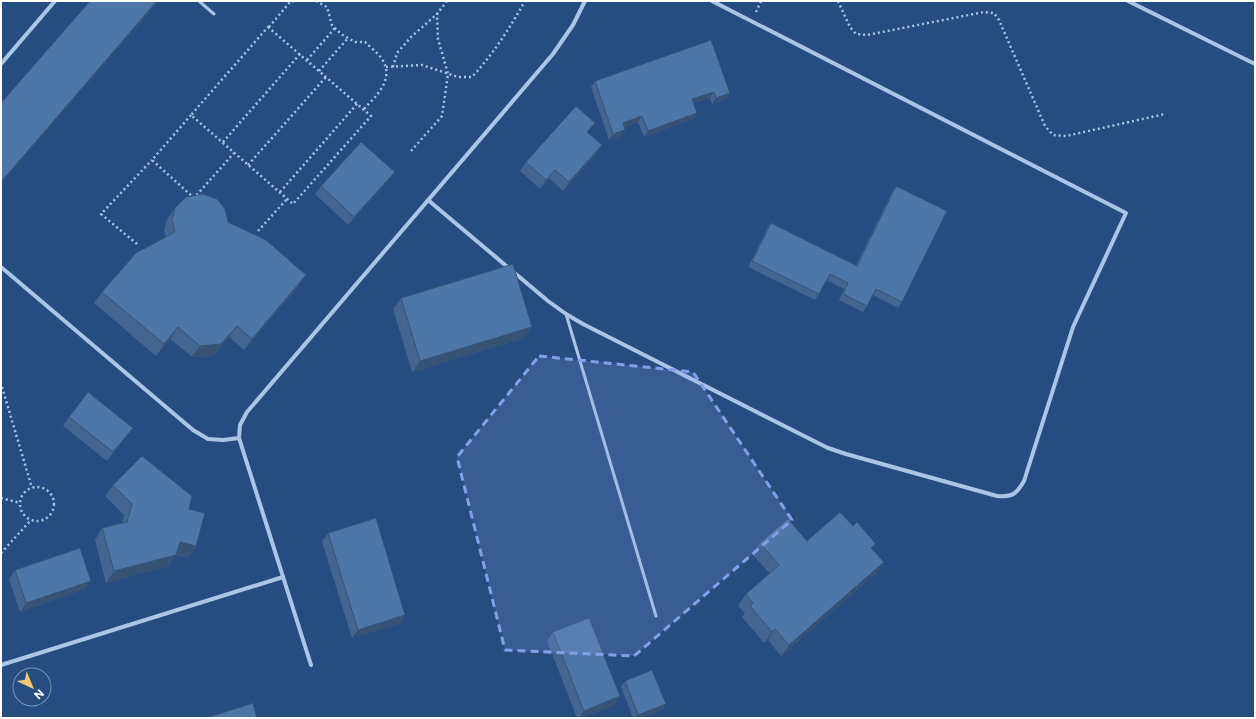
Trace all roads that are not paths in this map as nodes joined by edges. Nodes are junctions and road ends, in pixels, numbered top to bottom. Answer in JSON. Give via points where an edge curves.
{"nodes":[{"id":1,"x":55,"y":1,"type":"edge"},
{"id":2,"x":199,"y":1,"type":"edge"},
{"id":3,"x":585,"y":1,"type":"edge"},
{"id":4,"x":712,"y":1,"type":"edge"},
{"id":5,"x":1128,"y":1,"type":"edge"},
{"id":6,"x":214,"y":14,"type":"dead end"},
{"id":7,"x":1,"y":64,"type":"edge"},
{"id":8,"x":1255,"y":64,"type":"edge"},
{"id":9,"x":428,"y":200,"type":"junction"},
{"id":10,"x":1,"y":267,"type":"edge"},
{"id":11,"x":566,"y":314,"type":"junction"},
{"id":12,"x":239,"y":438,"type":"junction"},
{"id":13,"x":283,"y":577,"type":"junction"},
{"id":14,"x":656,"y":616,"type":"dead end"},
{"id":15,"x":1,"y":665,"type":"edge"},
{"id":16,"x":311,"y":665,"type":"dead end"}],
"edges":[{"from":1,"to":7,"type":"street"},
{"from":2,"to":6,"type":"lane"},
{"from":3,"to":9,"type":"street","via":[[574,25],[553,54]]},
{"from":4,"to":11,"type":"street","via":[[1126,213],[1073,327],[1024,481],[1018,491],[1009,497],[997,496],[828,448]]},
{"from":5,"to":8,"type":"street"},
{"from":9,"to":11,"type":"street"},
{"from":9,"to":12,"type":"street","via":[[247,412],[240,425]]},
{"from":10,"to":12,"type":"street","via":[[193,430],[208,439]]},
{"from":11,"to":14,"type":"lane"},
{"from":12,"to":13,"type":"street"},
{"from":13,"to":15,"type":"street"},
{"from":13,"to":16,"type":"street"}]}
